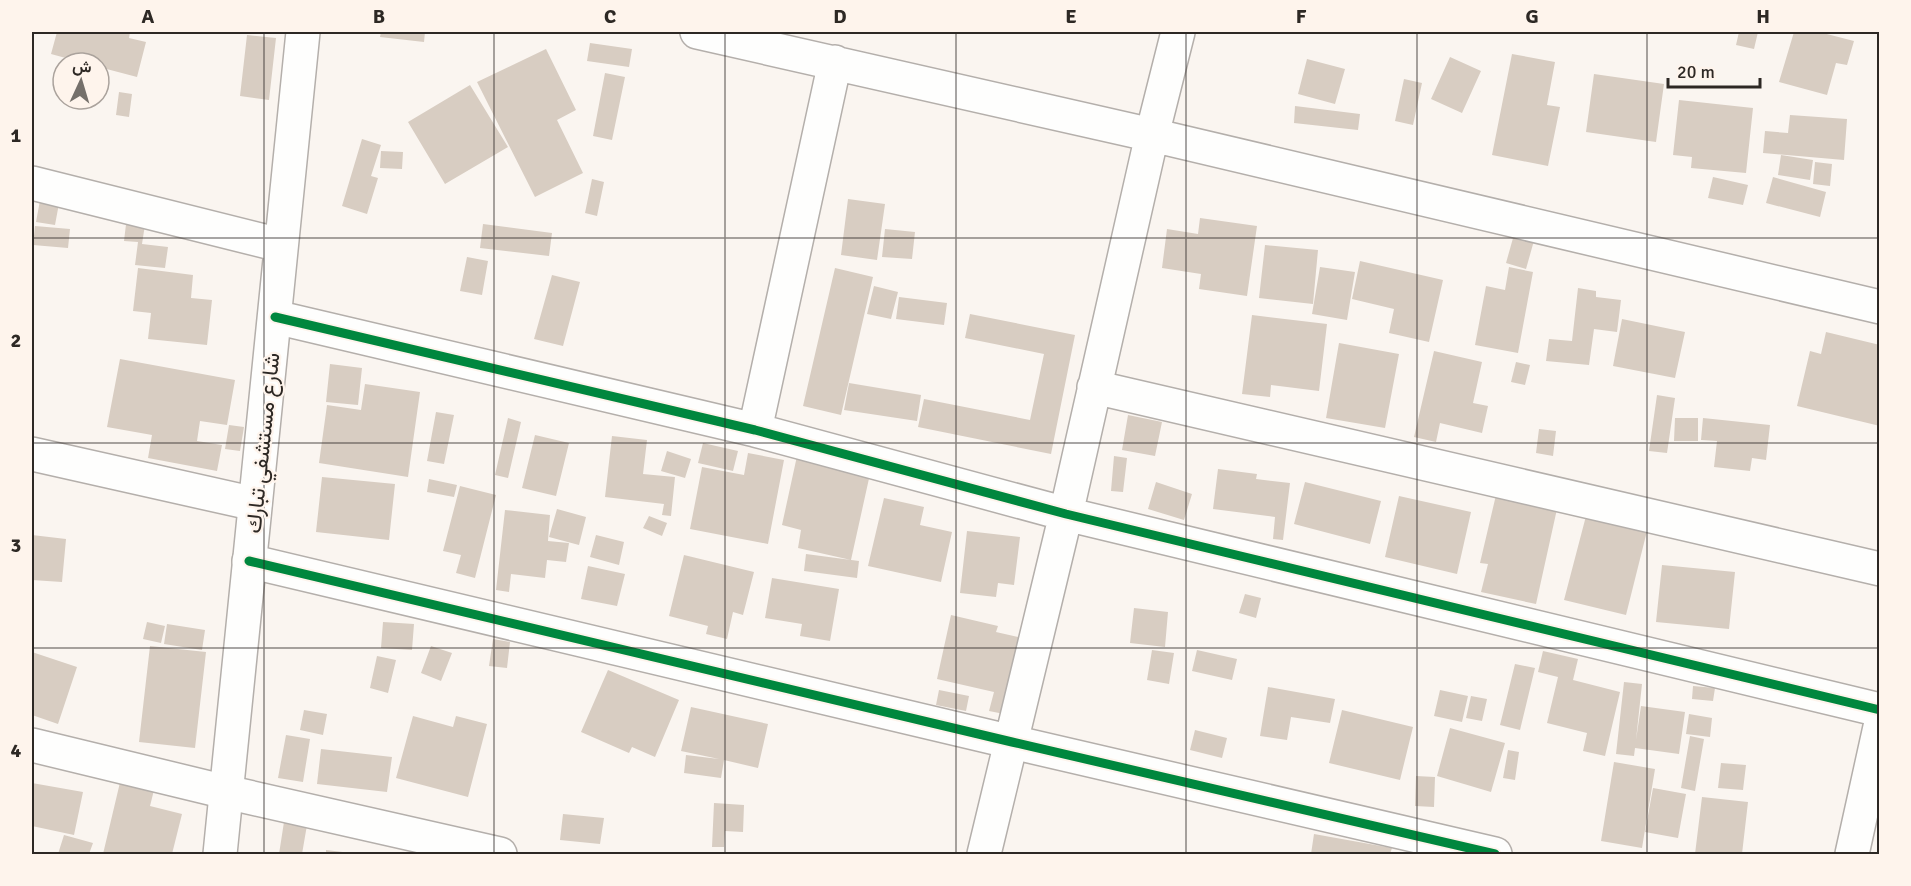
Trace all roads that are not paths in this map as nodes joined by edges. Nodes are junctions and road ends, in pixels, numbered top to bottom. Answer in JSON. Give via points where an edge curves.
{"nodes":[{"id":1,"x":303,"y":32,"type":"edge"},
{"id":2,"x":697,"y":32,"type":"edge"},
{"id":3,"x":1178,"y":32,"type":"edge"},
{"id":4,"x":835,"y":62,"type":"junction"},
{"id":5,"x":1152,"y":135,"type":"junction"},
{"id":6,"x":32,"y":183,"type":"edge"},
{"id":7,"x":280,"y":244,"type":"junction"},
{"id":8,"x":1880,"y":307,"type":"edge"},
{"id":9,"x":275,"y":317,"type":"junction"},
{"id":10,"x":1094,"y":387,"type":"junction"},
{"id":11,"x":755,"y":430,"type":"junction"},
{"id":12,"x":32,"y":454,"type":"edge"},
{"id":13,"x":255,"y":504,"type":"junction"},
{"id":14,"x":1066,"y":513,"type":"junction"},
{"id":15,"x":249,"y":561,"type":"junction"},
{"id":16,"x":1880,"y":569,"type":"edge"},
{"id":17,"x":1880,"y":710,"type":"edge"},
{"id":18,"x":1880,"y":727,"type":"edge"},
{"id":19,"x":1012,"y":742,"type":"junction"},
{"id":20,"x":32,"y":745,"type":"edge"},
{"id":21,"x":226,"y":792,"type":"junction"},
{"id":22,"x":220,"y":855,"type":"edge"},
{"id":23,"x":500,"y":855,"type":"edge"},
{"id":24,"x":984,"y":855,"type":"edge"},
{"id":25,"x":1495,"y":855,"type":"edge"},
{"id":26,"x":1852,"y":855,"type":"edge"}],
"edges":[{"from":1,"to":7,"type":"street","name":"شارع مستشفي تبارك"},
{"from":2,"to":4,"type":"street"},
{"from":3,"to":5,"type":"street"},
{"from":4,"to":5,"type":"street"},
{"from":4,"to":11,"type":"street"},
{"from":5,"to":8,"type":"street"},
{"from":5,"to":10,"type":"street"},
{"from":6,"to":7,"type":"street"},
{"from":7,"to":9,"type":"street","name":"شارع مستشفي تبارك"},
{"from":9,"to":11,"type":"street"},
{"from":9,"to":13,"type":"street","name":"شارع مستشفي تبارك"},
{"from":10,"to":14,"type":"street"},
{"from":10,"to":16,"type":"street"},
{"from":11,"to":14,"type":"street"},
{"from":12,"to":13,"type":"street"},
{"from":13,"to":15,"type":"street","name":"شارع مستشفي تبارك"},
{"from":14,"to":17,"type":"street"},
{"from":14,"to":19,"type":"street"},
{"from":15,"to":19,"type":"street"},
{"from":15,"to":21,"type":"street","name":"شارع مستشفي تبارك"},
{"from":18,"to":26,"type":"street"},
{"from":19,"to":24,"type":"street"},
{"from":19,"to":25,"type":"street"},
{"from":20,"to":21,"type":"street"},
{"from":21,"to":22,"type":"street","name":"شارع مستشفي تبارك"},
{"from":21,"to":23,"type":"street"}]}
